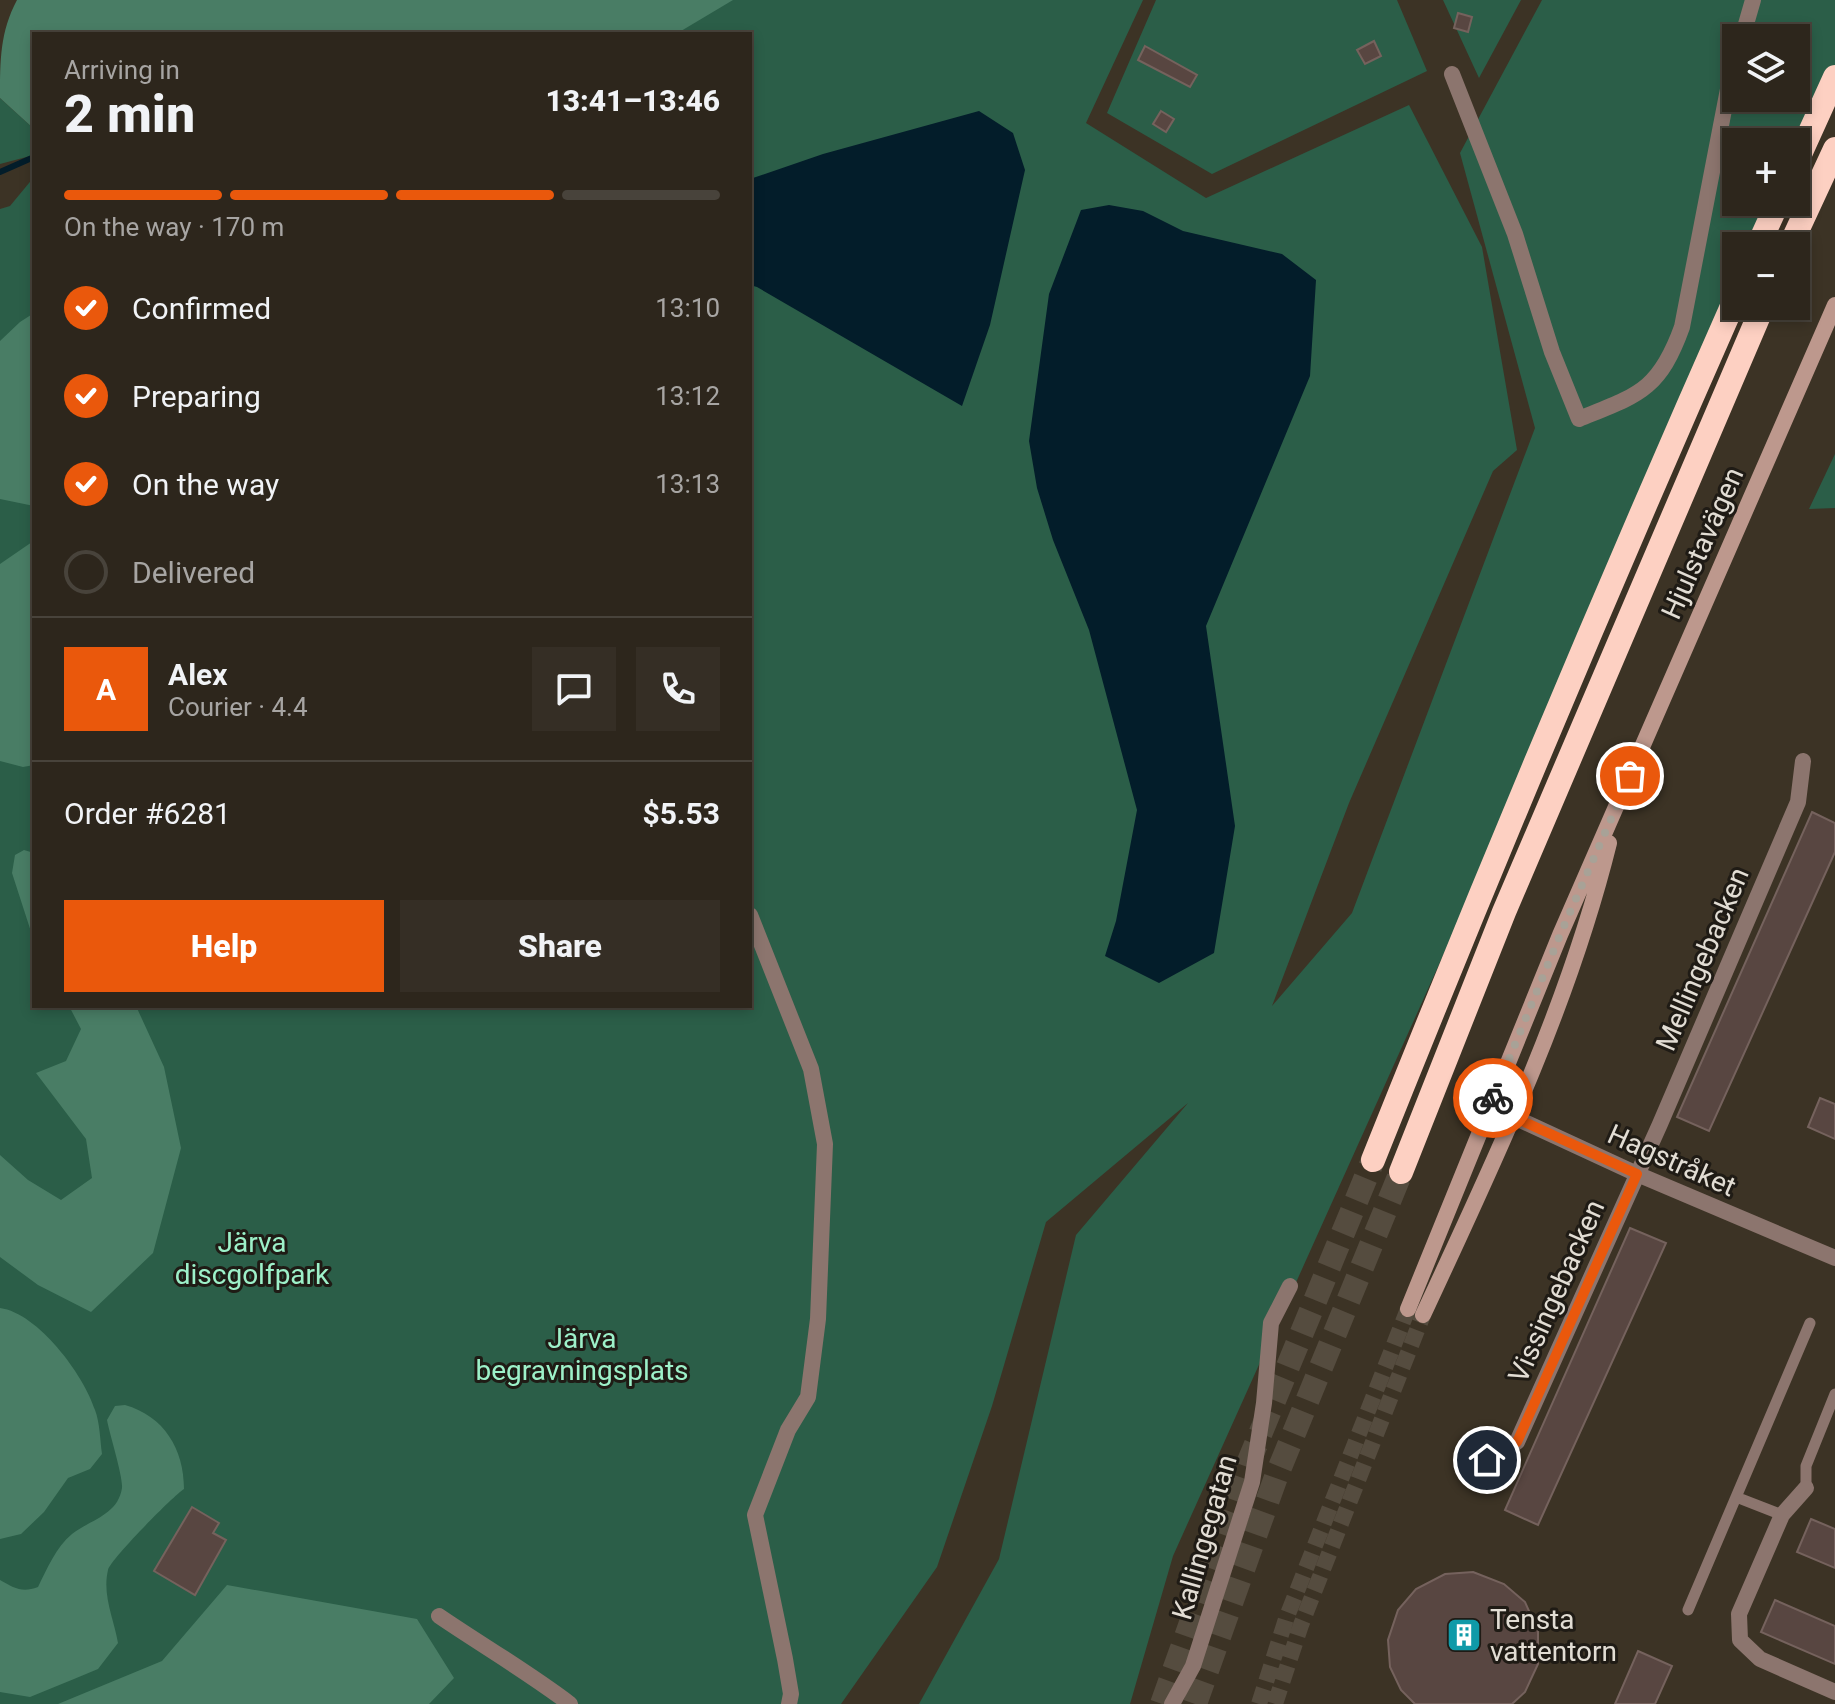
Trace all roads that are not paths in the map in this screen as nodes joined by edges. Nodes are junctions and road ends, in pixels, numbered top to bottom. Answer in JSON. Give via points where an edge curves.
{"nodes":[{"id":1,"x":1753,"y":0,"type":"edge"},
{"id":2,"x":1746,"y":24,"type":"edge"},
{"id":3,"x":1452,"y":74,"type":"dead end"},
{"id":4,"x":1835,"y":77,"type":"edge"},
{"id":5,"x":1724,"y":112,"type":"edge"},
{"id":6,"x":1810,"y":132,"type":"edge"},
{"id":7,"x":1835,"y":149,"type":"edge"},
{"id":8,"x":1796,"y":232,"type":"edge"},
{"id":9,"x":1835,"y":305,"type":"edge"},
{"id":10,"x":1726,"y":320,"type":"edge"},
{"id":11,"x":1757,"y":320,"type":"edge"},
{"id":12,"x":1803,"y":761,"type":"dead end"},
{"id":13,"x":1619,"y":803,"type":"junction"},
{"id":14,"x":752,"y":920,"type":"edge"},
{"id":15,"x":1490,"y":1106,"type":"junction"},
{"id":16,"x":1514,"y":1117,"type":"junction"},
{"id":17,"x":1373,"y":1160,"type":"tunnel mouth"},
{"id":18,"x":1401,"y":1172,"type":"tunnel mouth"},
{"id":19,"x":1637,"y":1174,"type":"junction"},
{"id":20,"x":1835,"y":1258,"type":"edge"},
{"id":21,"x":1290,"y":1286,"type":"dead end"},
{"id":22,"x":1810,"y":1323,"type":"dead end"},
{"id":23,"x":1835,"y":1394,"type":"edge"},
{"id":24,"x":1487,"y":1460,"type":"dead end"},
{"id":25,"x":1806,"y":1488,"type":"joint"},
{"id":26,"x":1736,"y":1497,"type":"junction"},
{"id":27,"x":1782,"y":1515,"type":"junction"},
{"id":28,"x":1688,"y":1610,"type":"dead end"},
{"id":29,"x":439,"y":1616,"type":"dead end"},
{"id":30,"x":1835,"y":1692,"type":"edge"},
{"id":31,"x":570,"y":1704,"type":"edge"},
{"id":32,"x":789,"y":1704,"type":"edge"},
{"id":33,"x":1172,"y":1704,"type":"edge"}],
"edges":[{"from":1,"to":2,"type":"street"},
{"from":3,"to":5,"type":"street","via":[[1579,419],[1654,382],[1671,359],[1682,327]]},
{"from":4,"to":6,"type":"highway"},
{"from":7,"to":8,"type":"highway"},
{"from":9,"to":13,"type":"main road","name":"Hjulstavägen"},
{"from":10,"to":17,"type":"highway","via":[[1624,552]]},
{"from":11,"to":18,"type":"highway","via":[[1504,912]]},
{"from":12,"to":19,"type":"street","name":"Mellingebacken","via":[[1798,802]]},
{"from":13,"to":15,"type":"main road","name":"Hjulstavägen"},
{"from":13,"to":16,"type":"main road","name":"Hjulstavägen","via":[[1588,921]]},
{"from":14,"to":32,"type":"street","via":[[811,1069],[825,1144],[818,1319],[808,1397],[788,1430],[755,1515],[785,1659]]},
{"from":15,"to":16,"type":"street","name":"Hagstråket"},
{"from":15,"to":16,"type":"main road","name":"Hjulstavägen","via":[[1416,1312]]},
{"from":16,"to":19,"type":"street","name":"Hagstråket"},
{"from":19,"to":20,"type":"street","name":"Hagstråket"},
{"from":19,"to":24,"type":"street","name":"Vissingebacken","via":[[1517,1442]]},
{"from":21,"to":33,"type":"street","name":"Kallingegatan","via":[[1271,1323],[1252,1482],[1193,1666]]},
{"from":22,"to":26,"type":"lane"},
{"from":23,"to":25,"type":"lane","via":[[1806,1466]]},
{"from":25,"to":27,"type":"street"},
{"from":26,"to":27,"type":"lane"},
{"from":26,"to":28,"type":"lane"},
{"from":27,"to":30,"type":"street","via":[[1739,1614],[1740,1640],[1760,1659]]},
{"from":29,"to":31,"type":"street"}]}
